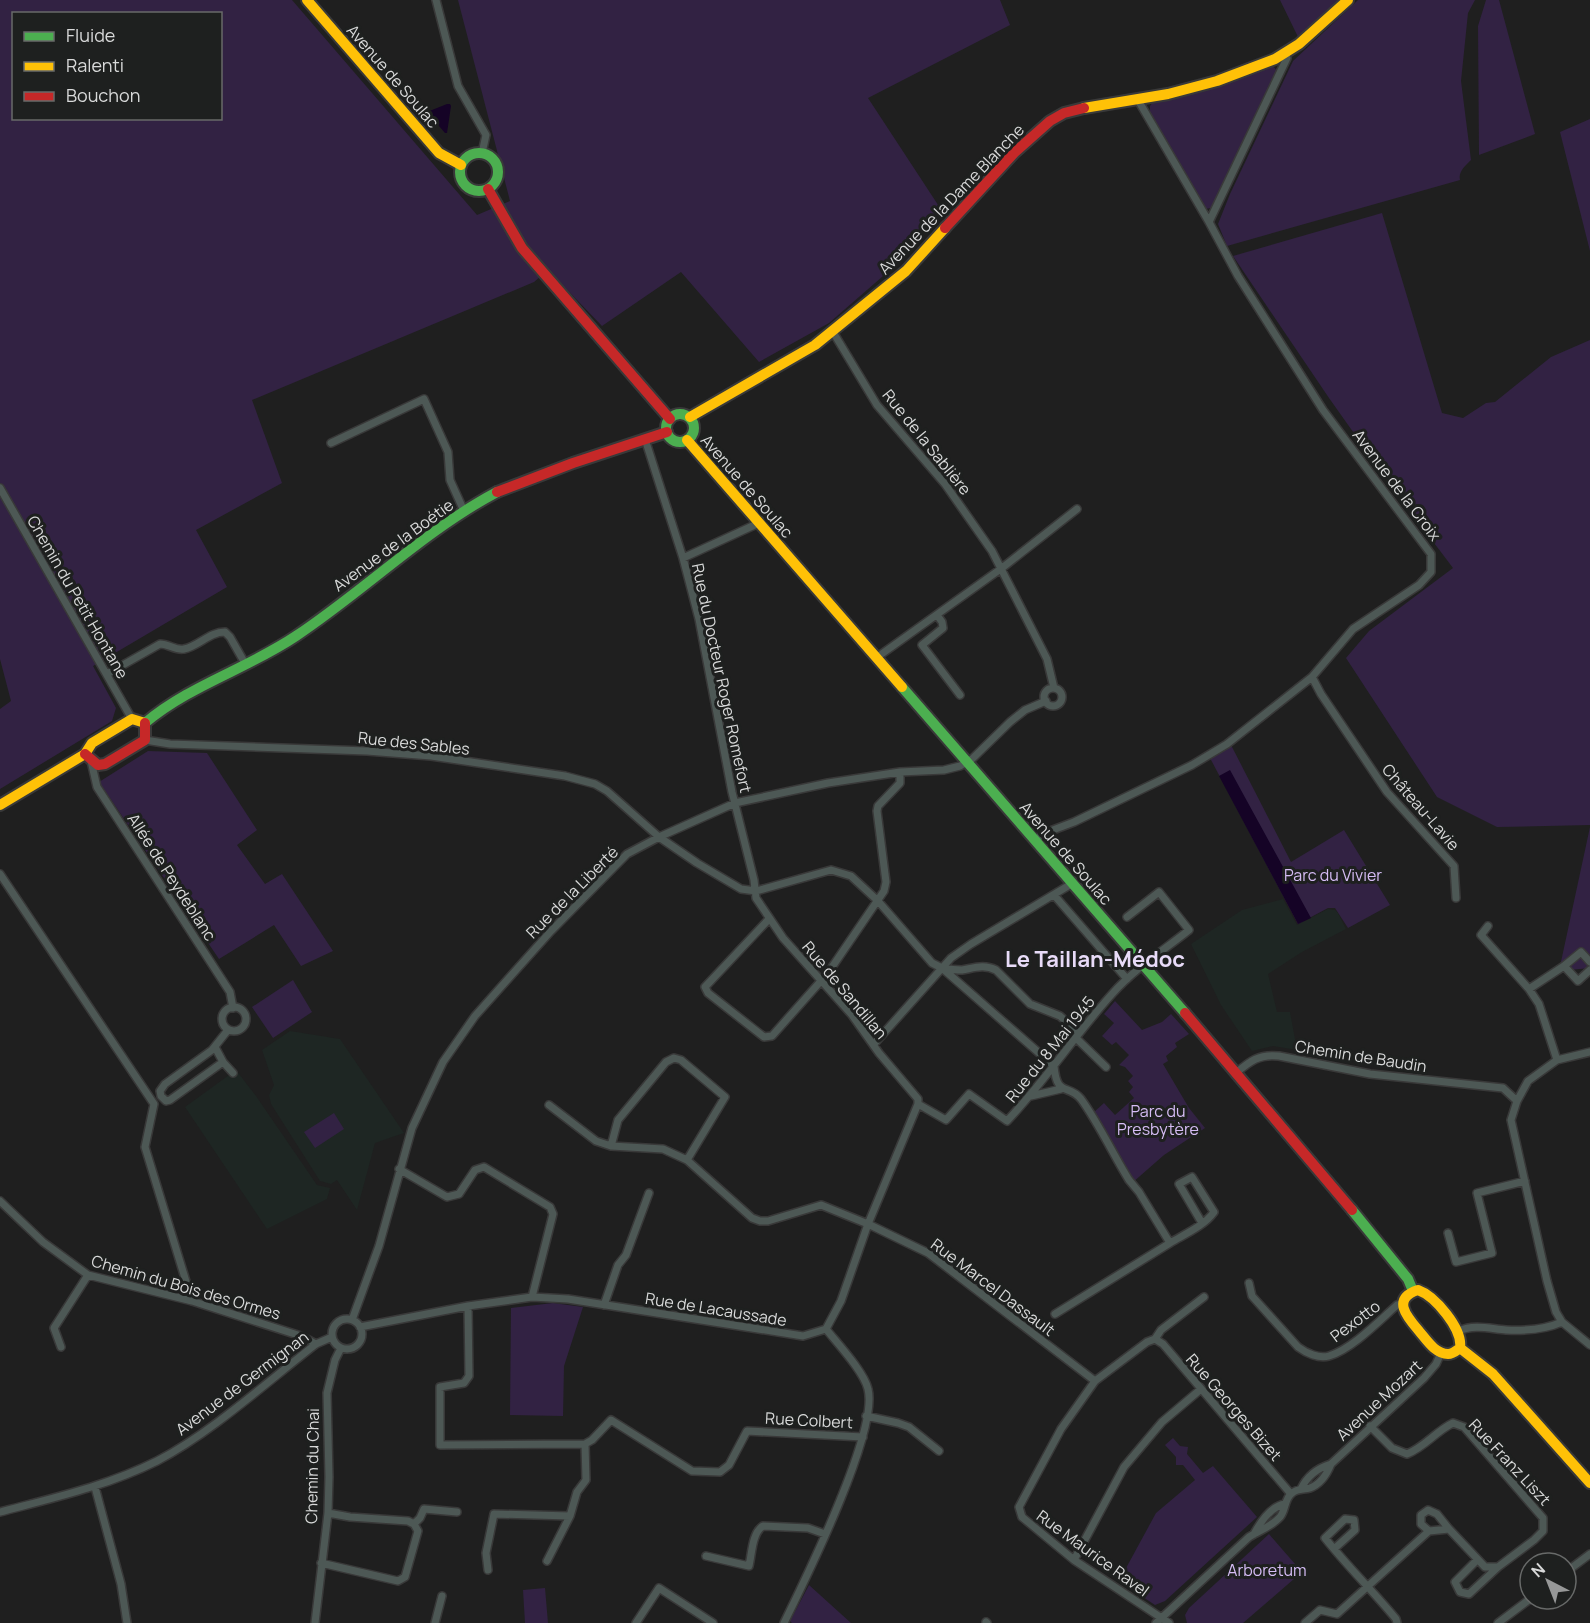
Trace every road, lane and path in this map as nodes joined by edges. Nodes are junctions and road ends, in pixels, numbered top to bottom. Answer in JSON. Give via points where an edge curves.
{"nodes":[{"id":1,"x":307,"y":0,"type":"edge"},
{"id":2,"x":436,"y":0,"type":"edge"},
{"id":3,"x":1348,"y":0,"type":"edge"},
{"id":4,"x":1285,"y":54,"type":"junction"},
{"id":5,"x":1138,"y":100,"type":"junction"},
{"id":6,"x":482,"y":153,"type":"junction"},
{"id":7,"x":461,"y":165,"type":"junction"},
{"id":8,"x":488,"y":189,"type":"junction"},
{"id":9,"x":1209,"y":222,"type":"junction"},
{"id":10,"x":833,"y":332,"type":"junction"},
{"id":11,"x":690,"y":417,"type":"junction"},
{"id":12,"x":670,"y":418,"type":"junction"},
{"id":13,"x":667,"y":432,"type":"junction"},
{"id":14,"x":645,"y":439,"type":"junction"},
{"id":15,"x":687,"y":440,"type":"junction"},
{"id":16,"x":331,"y":443,"type":"dead end"},
{"id":17,"x":0,"y":488,"type":"edge"},
{"id":18,"x":1077,"y":509,"type":"dead end"},
{"id":19,"x":464,"y":511,"type":"junction"},
{"id":20,"x":759,"y":523,"type":"junction"},
{"id":21,"x":683,"y":558,"type":"junction"},
{"id":22,"x":1002,"y":568,"type":"junction"},
{"id":23,"x":937,"y":615,"type":"junction"},
{"id":24,"x":876,"y":658,"type":"junction"},
{"id":25,"x":246,"y":664,"type":"junction"},
{"id":26,"x":107,"y":674,"type":"junction"},
{"id":27,"x":1312,"y":677,"type":"junction"},
{"id":28,"x":1054,"y":688,"type":"junction"},
{"id":29,"x":960,"y":695,"type":"dead end"},
{"id":30,"x":1046,"y":701,"type":"junction"},
{"id":31,"x":132,"y":719,"type":"junction"},
{"id":32,"x":149,"y":720,"type":"junction"},
{"id":33,"x":145,"y":740,"type":"junction"},
{"id":34,"x":88,"y":757,"type":"junction"},
{"id":35,"x":967,"y":763,"type":"junction"},
{"id":36,"x":900,"y":772,"type":"junction"},
{"id":37,"x":735,"y":803,"type":"junction"},
{"id":38,"x":0,"y":806,"type":"edge"},
{"id":39,"x":659,"y":837,"type":"junction"},
{"id":40,"x":1035,"y":840,"type":"junction"},
{"id":41,"x":0,"y":874,"type":"edge"},
{"id":42,"x":1073,"y":883,"type":"junction"},
{"id":43,"x":756,"y":891,"type":"junction"},
{"id":44,"x":1053,"y":895,"type":"junction"},
{"id":45,"x":1456,"y":898,"type":"dead end"},
{"id":46,"x":878,"y":901,"type":"junction"},
{"id":47,"x":1127,"y":917,"type":"dead end"},
{"id":48,"x":769,"y":918,"type":"junction"},
{"id":49,"x":1488,"y":926,"type":"dead end"},
{"id":50,"x":1590,"y":962,"type":"edge"},
{"id":51,"x":1143,"y":966,"type":"junction"},
{"id":52,"x":1564,"y":966,"type":"junction"},
{"id":53,"x":942,"y":968,"type":"junction"},
{"id":54,"x":1590,"y":970,"type":"edge"},
{"id":55,"x":1127,"y":980,"type":"junction"},
{"id":56,"x":822,"y":981,"type":"junction"},
{"id":57,"x":1529,"y":989,"type":"junction"},
{"id":58,"x":233,"y":1008,"type":"junction"},
{"id":59,"x":228,"y":1030,"type":"junction"},
{"id":60,"x":1078,"y":1036,"type":"junction"},
{"id":61,"x":874,"y":1044,"type":"junction"},
{"id":62,"x":215,"y":1047,"type":"junction"},
{"id":63,"x":1590,"y":1052,"type":"edge"},
{"id":64,"x":1557,"y":1060,"type":"junction"},
{"id":65,"x":223,"y":1062,"type":"junction"},
{"id":66,"x":1054,"y":1066,"type":"junction"},
{"id":67,"x":1106,"y":1067,"type":"dead end"},
{"id":68,"x":233,"y":1073,"type":"dead end"},
{"id":69,"x":1236,"y":1073,"type":"junction"},
{"id":70,"x":1061,"y":1089,"type":"junction"},
{"id":71,"x":1031,"y":1096,"type":"junction"},
{"id":72,"x":1517,"y":1101,"type":"junction"},
{"id":73,"x":918,"y":1104,"type":"junction"},
{"id":74,"x":549,"y":1105,"type":"dead end"},
{"id":75,"x":611,"y":1146,"type":"junction"},
{"id":76,"x":687,"y":1160,"type":"junction"},
{"id":77,"x":399,"y":1169,"type":"junction"},
{"id":78,"x":1525,"y":1181,"type":"junction"},
{"id":79,"x":649,"y":1193,"type":"dead end"},
{"id":80,"x":0,"y":1201,"type":"edge"},
{"id":81,"x":1202,"y":1223,"type":"junction"},
{"id":82,"x":868,"y":1224,"type":"junction"},
{"id":83,"x":1448,"y":1233,"type":"dead end"},
{"id":84,"x":1170,"y":1243,"type":"junction"},
{"id":85,"x":88,"y":1275,"type":"junction"},
{"id":86,"x":1249,"y":1283,"type":"dead end"},
{"id":87,"x":1413,"y":1291,"type":"junction"},
{"id":88,"x":532,"y":1297,"type":"junction"},
{"id":89,"x":1204,"y":1297,"type":"dead end"},
{"id":90,"x":192,"y":1301,"type":"junction"},
{"id":91,"x":1403,"y":1304,"type":"junction"},
{"id":92,"x":604,"y":1305,"type":"junction"},
{"id":93,"x":468,"y":1306,"type":"junction"},
{"id":94,"x":1055,"y":1314,"type":"dead end"},
{"id":95,"x":352,"y":1320,"type":"junction"},
{"id":96,"x":1562,"y":1322,"type":"junction"},
{"id":97,"x":360,"y":1327,"type":"junction"},
{"id":98,"x":826,"y":1329,"type":"junction"},
{"id":99,"x":1459,"y":1331,"type":"junction"},
{"id":100,"x":332,"y":1337,"type":"junction"},
{"id":101,"x":1155,"y":1339,"type":"junction"},
{"id":102,"x":315,"y":1344,"type":"junction"},
{"id":103,"x":1590,"y":1345,"type":"edge"},
{"id":104,"x":61,"y":1347,"type":"dead end"},
{"id":105,"x":341,"y":1348,"type":"junction"},
{"id":106,"x":1460,"y":1348,"type":"junction"},
{"id":107,"x":1441,"y":1353,"type":"junction"},
{"id":108,"x":1095,"y":1381,"type":"junction"},
{"id":109,"x":1201,"y":1389,"type":"junction"},
{"id":110,"x":867,"y":1416,"type":"junction"},
{"id":111,"x":1371,"y":1426,"type":"junction"},
{"id":112,"x":863,"y":1437,"type":"junction"},
{"id":113,"x":585,"y":1444,"type":"junction"},
{"id":114,"x":939,"y":1451,"type":"dead end"},
{"id":115,"x":1590,"y":1483,"type":"edge"},
{"id":116,"x":95,"y":1487,"type":"junction"},
{"id":117,"x":1291,"y":1494,"type":"junction"},
{"id":118,"x":0,"y":1512,"type":"edge"},
{"id":119,"x":457,"y":1512,"type":"dead end"},
{"id":120,"x":328,"y":1513,"type":"junction"},
{"id":121,"x":570,"y":1516,"type":"junction"},
{"id":122,"x":414,"y":1524,"type":"junction"},
{"id":123,"x":1449,"y":1529,"type":"junction"},
{"id":124,"x":1429,"y":1531,"type":"junction"},
{"id":125,"x":825,"y":1534,"type":"junction"},
{"id":126,"x":1334,"y":1549,"type":"junction"},
{"id":127,"x":706,"y":1556,"type":"dead end"},
{"id":128,"x":1074,"y":1560,"type":"junction"},
{"id":129,"x":1477,"y":1560,"type":"junction"},
{"id":130,"x":547,"y":1561,"type":"dead end"},
{"id":131,"x":321,"y":1563,"type":"junction"},
{"id":132,"x":1498,"y":1567,"type":"junction"},
{"id":133,"x":488,"y":1570,"type":"dead end"},
{"id":134,"x":1368,"y":1585,"type":"junction"},
{"id":135,"x":442,"y":1596,"type":"dead end"},
{"id":136,"x":1518,"y":1608,"type":"edge"},
{"id":137,"x":1162,"y":1622,"type":"edge"},
{"id":138,"x":127,"y":1623,"type":"edge"},
{"id":139,"x":315,"y":1623,"type":"edge"},
{"id":140,"x":435,"y":1623,"type":"edge"},
{"id":141,"x":636,"y":1623,"type":"edge"},
{"id":142,"x":713,"y":1623,"type":"edge"},
{"id":143,"x":784,"y":1623,"type":"edge"},
{"id":144,"x":1305,"y":1623,"type":"edge"},
{"id":145,"x":1397,"y":1623,"type":"edge"},
{"id":146,"x":1498,"y":1623,"type":"edge"}],
"edges":[{"from":1,"to":7,"type":"main road","name":"Avenue de Soulac","via":[[439,153]]},
{"from":2,"to":6,"type":"street","via":[[458,86],[486,135]]},
{"from":3,"to":4,"type":"main road","name":"Avenue de la Dame Blanche"},
{"from":4,"to":5,"type":"main road","name":"Avenue de la Dame Blanche","via":[[1217,81]]},
{"from":4,"to":9,"type":"street","via":[[1287,58]]},
{"from":5,"to":9,"type":"street","name":"Avenue de la Croix"},
{"from":5,"to":10,"type":"main road","name":"Avenue de la Dame Blanche","via":[[1064,113],[1050,121],[1014,153],[906,271]]},
{"from":6,"to":7,"type":"main road","via":[[467,156]]},
{"from":6,"to":8,"type":"main road","via":[[491,157],[498,171]]},
{"from":7,"to":8,"type":"main road","via":[[464,184],[477,191]]},
{"from":8,"to":12,"type":"main road","via":[[522,248]]},
{"from":9,"to":27,"type":"street","name":"Avenue de la Croix","via":[[1238,276],[1323,410],[1431,554],[1431,572],[1419,585],[1353,629]]},
{"from":10,"to":11,"type":"main road","name":"Avenue de la Dame Blanche"},
{"from":10,"to":22,"type":"street","name":"Rue de la Sablière","via":[[877,405],[945,484]]},
{"from":11,"to":12,"type":"main road","via":[[680,414]]},
{"from":11,"to":15,"type":"main road","via":[[694,428]]},
{"from":12,"to":13,"type":"main road"},
{"from":13,"to":14,"type":"main road","name":"Avenue de la Boétie"},
{"from":13,"to":15,"type":"main road","via":[[675,440]]},
{"from":14,"to":19,"type":"main road","name":"Avenue de la Boétie","via":[[497,492]]},
{"from":14,"to":21,"type":"street","name":"Rue du Docteur Roger Romefort"},
{"from":15,"to":20,"type":"main road","name":"Avenue de Soulac"},
{"from":16,"to":19,"type":"street","via":[[424,399],[448,452],[450,480]]},
{"from":17,"to":26,"type":"street","name":"Chemin du Petit Hontane"},
{"from":18,"to":22,"type":"street"},
{"from":19,"to":25,"type":"main road","name":"Avenue de la Boétie","via":[[294,638]]},
{"from":20,"to":21,"type":"street"},
{"from":20,"to":24,"type":"main road","name":"Avenue de Soulac"},
{"from":21,"to":37,"type":"street","name":"Rue du Docteur Roger Romefort"},
{"from":22,"to":23,"type":"street"},
{"from":22,"to":28,"type":"street","name":"Rue de la Sablière","via":[[1047,659]]},
{"from":23,"to":24,"type":"street"},
{"from":23,"to":29,"type":"street","via":[[943,628],[922,645]]},
{"from":24,"to":35,"type":"main road","name":"Avenue de Soulac"},
{"from":25,"to":26,"type":"street","via":[[230,637],[225,632],[216,632],[185,649],[160,644]]},
{"from":25,"to":32,"type":"main road","name":"Avenue de la Boétie"},
{"from":26,"to":31,"type":"street","name":"Chemin du Petit Hontane"},
{"from":27,"to":40,"type":"street","name":"Avenue de la Croix","via":[[1236,737],[1192,765]]},
{"from":27,"to":45,"type":"street","name":"Château-Lavie","via":[[1387,792],[1454,866]]},
{"from":28,"to":30,"type":"street","via":[[1046,692]]},
{"from":28,"to":30,"type":"street","via":[[1061,692],[1062,700],[1056,705]]},
{"from":30,"to":35,"type":"street","name":"Rue de la Liberté","via":[[1025,710]]},
{"from":31,"to":32,"type":"main road"},
{"from":31,"to":34,"type":"main road","via":[[92,743]]},
{"from":32,"to":33,"type":"main road"},
{"from":33,"to":34,"type":"main road","via":[[105,764],[98,765]]},
{"from":33,"to":39,"type":"street","name":"Rue des Sables","via":[[431,756],[565,776],[607,791]]},
{"from":34,"to":38,"type":"main road"},
{"from":34,"to":58,"type":"street","name":"Allée de Peydeblanc","via":[[97,787],[230,992]]},
{"from":35,"to":36,"type":"street","name":"Rue de la Liberté","via":[[944,770]]},
{"from":35,"to":40,"type":"main road","name":"Avenue de Soulac"},
{"from":36,"to":37,"type":"street","name":"Rue de la Liberté"},
{"from":36,"to":46,"type":"street","via":[[900,783],[877,811],[886,882]]},
{"from":37,"to":39,"type":"street","name":"Rue de la Liberté"},
{"from":37,"to":43,"type":"street","name":"Rue du Docteur Roger Romefort"},
{"from":39,"to":43,"type":"street","name":"Rue des Sables","via":[[741,889]]},
{"from":39,"to":77,"type":"street","name":"Rue de la Liberté","via":[[627,854],[475,1016],[443,1062],[412,1128]]},
{"from":40,"to":42,"type":"main road","name":"Avenue de Soulac"},
{"from":41,"to":90,"type":"street","via":[[154,1104],[145,1147]]},
{"from":42,"to":44,"type":"street"},
{"from":42,"to":51,"type":"main road","name":"Avenue de Soulac"},
{"from":43,"to":46,"type":"street","via":[[831,870],[851,876]]},
{"from":43,"to":48,"type":"street","name":"Rue de Sandillan","via":[[756,898]]},
{"from":44,"to":53,"type":"street","via":[[971,944]]},
{"from":44,"to":55,"type":"street"},
{"from":46,"to":53,"type":"street","via":[[932,963]]},
{"from":46,"to":56,"type":"street"},
{"from":47,"to":51,"type":"street","name":"Rue du 8 Mai 1945","via":[[1159,892],[1190,930]]},
{"from":48,"to":56,"type":"street","name":"Rue de Sandillan"},
{"from":48,"to":56,"type":"street","via":[[705,987],[708,993],[764,1037],[772,1036]]},
{"from":49,"to":57,"type":"street","via":[[1481,935]]},
{"from":50,"to":52,"type":"street","via":[[1581,952]]},
{"from":51,"to":55,"type":"street","name":"Rue du 8 Mai 1945"},
{"from":51,"to":69,"type":"main road","name":"Avenue de Soulac"},
{"from":52,"to":54,"type":"street","via":[[1578,981]]},
{"from":52,"to":57,"type":"street"},
{"from":53,"to":60,"type":"street","via":[[990,967],[1030,1004],[1060,1016]]},
{"from":53,"to":61,"type":"street"},
{"from":53,"to":66,"type":"street"},
{"from":55,"to":60,"type":"street","name":"Rue du 8 Mai 1945"},
{"from":56,"to":61,"type":"street","name":"Rue de Sandillan"},
{"from":57,"to":64,"type":"street","via":[[1539,1004]]},
{"from":58,"to":59,"type":"street","name":"Allée de Peydeblanc","via":[[222,1016]]},
{"from":58,"to":59,"type":"street","name":"Allée de Peydeblanc","via":[[243,1010],[246,1021],[244,1028],[236,1032]]},
{"from":59,"to":62,"type":"street","name":"Allée de Peydeblanc"},
{"from":60,"to":66,"type":"street","name":"Rue du 8 Mai 1945"},
{"from":60,"to":67,"type":"street"},
{"from":61,"to":73,"type":"street","name":"Rue de Sandillan"},
{"from":62,"to":65,"type":"street"},
{"from":62,"to":65,"type":"street","name":"Allée de Peydeblanc","via":[[165,1084],[161,1096],[170,1100]]},
{"from":63,"to":64,"type":"street"},
{"from":64,"to":72,"type":"street","via":[[1527,1080]]},
{"from":65,"to":68,"type":"street"},
{"from":66,"to":70,"type":"street"},
{"from":66,"to":71,"type":"street","name":"Rue du 8 Mai 1945"},
{"from":69,"to":72,"type":"street","name":"Chemin de Baudin","via":[[1257,1057],[1279,1056],[1370,1074],[1503,1088]]},
{"from":69,"to":87,"type":"main road","name":"Avenue de Soulac","via":[[1395,1262]]},
{"from":70,"to":71,"type":"street"},
{"from":70,"to":84,"type":"street","via":[[1079,1097]]},
{"from":71,"to":73,"type":"street","name":"Rue du 8 Mai 1945","via":[[1007,1121],[969,1094],[946,1120]]},
{"from":72,"to":78,"type":"street","via":[[1511,1120]]},
{"from":73,"to":82,"type":"street"},
{"from":74,"to":75,"type":"street","via":[[596,1141]]},
{"from":75,"to":76,"type":"street","via":[[663,1149]]},
{"from":75,"to":76,"type":"street","via":[[618,1120],[666,1062],[674,1058],[725,1097]]},
{"from":76,"to":82,"type":"street","name":"Rue Marcel Dassault","via":[[760,1221],[820,1205]]},
{"from":77,"to":88,"type":"street","via":[[447,1197],[459,1194],[475,1170],[484,1167],[550,1207],[553,1214]]},
{"from":77,"to":95,"type":"street","name":"Rue de la Liberté","via":[[379,1246]]},
{"from":78,"to":83,"type":"street","via":[[1477,1193],[1492,1253],[1456,1263]]},
{"from":78,"to":96,"type":"street","via":[[1547,1281]]},
{"from":79,"to":92,"type":"street"},
{"from":80,"to":85,"type":"street","name":"Chemin du Bois des Ormes","via":[[43,1242]]},
{"from":81,"to":81,"type":"street","via":[[1214,1212],[1191,1177],[1179,1184]]},
{"from":81,"to":84,"type":"street"},
{"from":82,"to":98,"type":"street","via":[[842,1301]]},
{"from":82,"to":108,"type":"street","name":"Rue Marcel Dassault","via":[[928,1253]]},
{"from":84,"to":94,"type":"street"},
{"from":85,"to":90,"type":"street","name":"Chemin du Bois des Ormes"},
{"from":85,"to":104,"type":"street","via":[[54,1328]]},
{"from":86,"to":91,"type":"street","name":"Pexotto","via":[[1252,1296],[1298,1347],[1306,1353],[1327,1357]]},
{"from":87,"to":91,"type":"main road"},
{"from":87,"to":99,"type":"main road","name":"Avenue de Soulac","via":[[1426,1293]]},
{"from":88,"to":92,"type":"street","name":"Rue de Lacaussade"},
{"from":88,"to":93,"type":"street","name":"Rue de Lacaussade"},
{"from":89,"to":101,"type":"street","name":"Rue Maurice Ravel"},
{"from":90,"to":102,"type":"street","name":"Chemin du Bois des Ormes"},
{"from":91,"to":107,"type":"main road","via":[[1405,1314]]},
{"from":92,"to":98,"type":"street","name":"Rue de Lacaussade","via":[[803,1336]]},
{"from":93,"to":97,"type":"street","name":"Rue de Lacaussade"},
{"from":93,"to":113,"type":"street","via":[[470,1376],[464,1383],[440,1387],[440,1445]]},
{"from":95,"to":97,"type":"street"},
{"from":95,"to":100,"type":"street","via":[[338,1322]]},
{"from":96,"to":99,"type":"street","via":[[1547,1329],[1468,1327]]},
{"from":96,"to":103,"type":"street"},
{"from":97,"to":105,"type":"street","via":[[358,1344]]},
{"from":98,"to":110,"type":"street","via":[[864,1378],[868,1390]]},
{"from":99,"to":106,"type":"main road","via":[[1463,1342]]},
{"from":100,"to":102,"type":"street","name":"Avenue de Germignan"},
{"from":100,"to":105,"type":"street"},
{"from":101,"to":108,"type":"street","name":"Rue Maurice Ravel"},
{"from":101,"to":109,"type":"street","name":"Rue Georges Bizet"},
{"from":102,"to":116,"type":"street","name":"Avenue de Germignan","via":[[205,1431],[157,1461]]},
{"from":105,"to":120,"type":"street","name":"Chemin du Chai","via":[[327,1393]]},
{"from":106,"to":107,"type":"main road","via":[[1454,1353]]},
{"from":106,"to":115,"type":"main road","via":[[1492,1374]]},
{"from":107,"to":111,"type":"street","name":"Avenue Mozart","via":[[1424,1378]]},
{"from":108,"to":128,"type":"street","name":"Rue Maurice Ravel","via":[[1061,1429],[1019,1508],[1022,1517]]},
{"from":109,"to":117,"type":"street","name":"Rue Georges Bizet"},
{"from":109,"to":128,"type":"street","via":[[1162,1422],[1124,1467]]},
{"from":110,"to":112,"type":"street"},
{"from":110,"to":114,"type":"street","via":[[909,1427]]},
{"from":111,"to":117,"type":"street","name":"Avenue Mozart","via":[[1331,1464],[1320,1468]]},
{"from":111,"to":132,"type":"street","name":"Rue Franz Liszt","via":[[1392,1448],[1407,1454],[1418,1450],[1442,1428],[1453,1423],[1464,1427],[1544,1518],[1543,1531]]},
{"from":112,"to":113,"type":"street","name":"Rue Colbert","via":[[747,1431],[729,1465],[720,1472],[692,1471],[611,1420]]},
{"from":112,"to":125,"type":"street"},
{"from":113,"to":121,"type":"street","via":[[586,1480],[577,1492]]},
{"from":116,"to":118,"type":"street","name":"Avenue de Germignan"},
{"from":116,"to":138,"type":"street","via":[[121,1584]]},
{"from":117,"to":137,"type":"street"},
{"from":119,"to":122,"type":"street","via":[[424,1509]]},
{"from":120,"to":122,"type":"street"},
{"from":120,"to":131,"type":"street","name":"Chemin du Chai"},
{"from":121,"to":130,"type":"street"},
{"from":121,"to":133,"type":"street","via":[[495,1514],[486,1553]]},
{"from":122,"to":131,"type":"street","via":[[418,1531],[402,1580],[394,1582]]},
{"from":123,"to":124,"type":"street"},
{"from":123,"to":124,"type":"street","via":[[1437,1514],[1428,1510],[1421,1515],[1421,1524]]},
{"from":123,"to":129,"type":"street"},
{"from":124,"to":134,"type":"street"},
{"from":125,"to":127,"type":"street","via":[[808,1528],[763,1526],[756,1534],[749,1566]]},
{"from":125,"to":143,"type":"street"},
{"from":126,"to":126,"type":"street","via":[[1355,1530],[1354,1520],[1345,1519],[1325,1538]]},
{"from":126,"to":134,"type":"street"},
{"from":128,"to":137,"type":"street","name":"Rue Maurice Ravel"},
{"from":129,"to":132,"type":"street","via":[[1485,1567]]},
{"from":129,"to":132,"type":"street","name":"Rue Franz Liszt","via":[[1455,1582],[1460,1592],[1469,1594]]},
{"from":131,"to":139,"type":"street","name":"Chemin du Chai"},
{"from":134,"to":144,"type":"street","via":[[1337,1614],[1320,1610]]},
{"from":134,"to":145,"type":"street"},
{"from":135,"to":140,"type":"street"},
{"from":136,"to":146,"type":"street"},
{"from":141,"to":142,"type":"street","via":[[659,1588]]}]}
